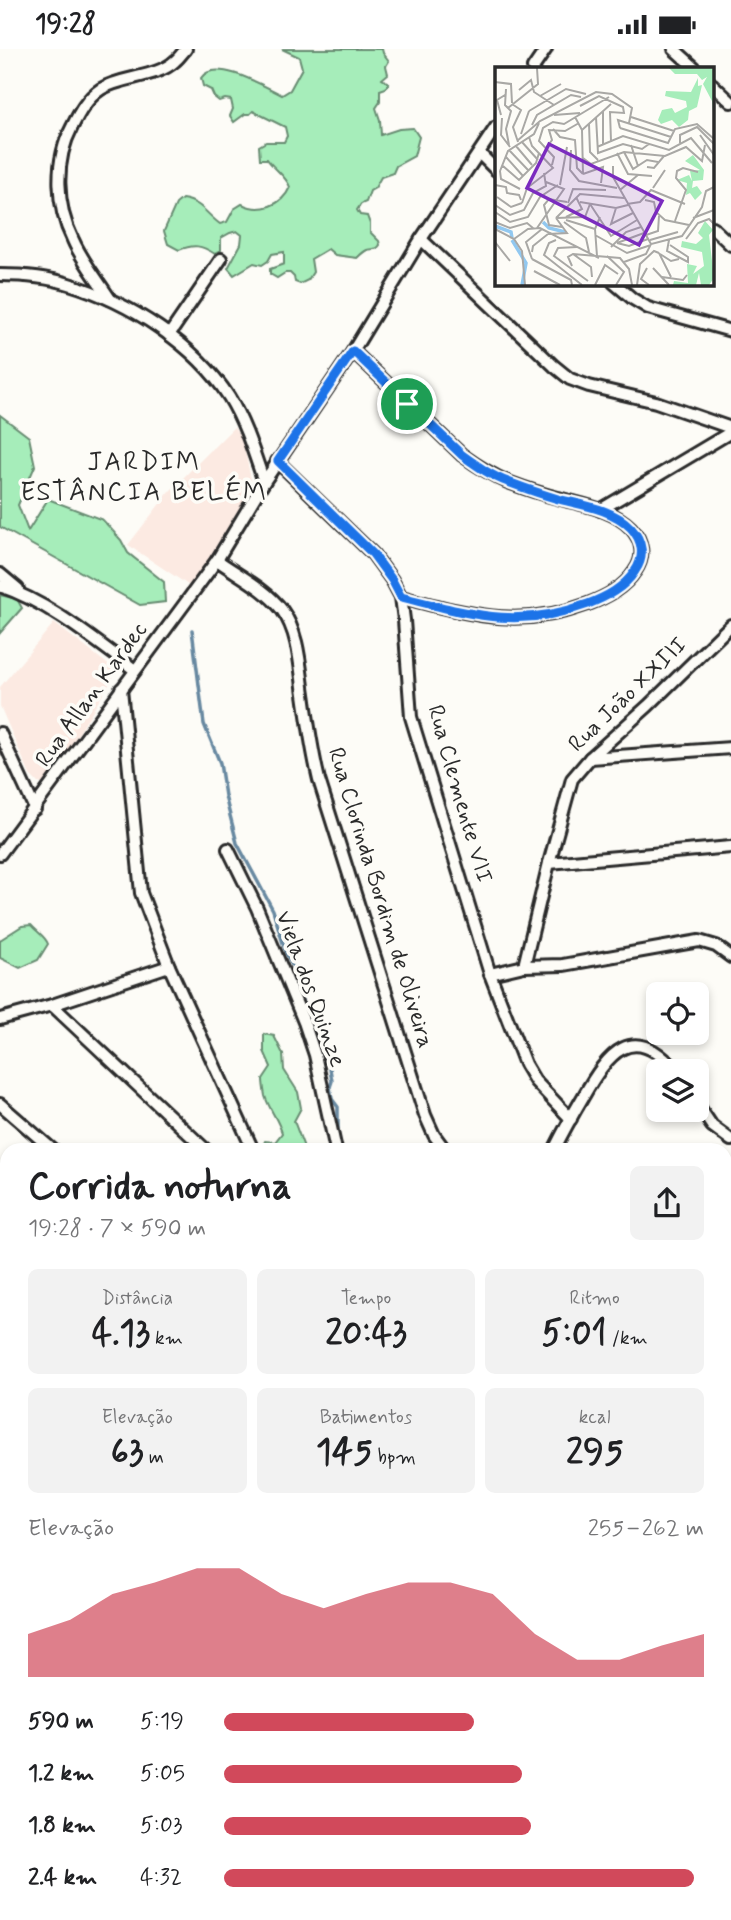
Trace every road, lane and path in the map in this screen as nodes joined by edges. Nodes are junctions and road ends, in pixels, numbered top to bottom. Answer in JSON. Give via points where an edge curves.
{"nodes":[{"id":1,"x":186,"y":49,"type":"edge"},
{"id":2,"x":546,"y":49,"type":"edge"},
{"id":3,"x":674,"y":49,"type":"edge"},
{"id":4,"x":537,"y":67,"type":"edge"},
{"id":5,"x":694,"y":67,"type":"edge"},
{"id":6,"x":714,"y":86,"type":"edge"},
{"id":7,"x":731,"y":102,"type":"edge"},
{"id":8,"x":495,"y":129,"type":"edge"},
{"id":9,"x":480,"y":154,"type":"junction"},
{"id":10,"x":495,"y":169,"type":"edge"},
{"id":11,"x":714,"y":229,"type":"edge"},
{"id":12,"x":421,"y":239,"type":"junction"},
{"id":13,"x":731,"y":245,"type":"edge"},
{"id":14,"x":220,"y":258,"type":"dead end"},
{"id":15,"x":0,"y":275,"type":"edge"},
{"id":16,"x":616,"y":285,"type":"edge"},
{"id":17,"x":110,"y":299,"type":"junction"},
{"id":18,"x":731,"y":331,"type":"edge"},
{"id":19,"x":169,"y":335,"type":"junction"},
{"id":20,"x":353,"y":351,"type":"junction"},
{"id":21,"x":731,"y":430,"type":"edge"},
{"id":22,"x":278,"y":461,"type":"junction"},
{"id":23,"x":264,"y":482,"type":"junction"},
{"id":24,"x":600,"y":510,"type":"junction"},
{"id":25,"x":217,"y":560,"type":"junction"},
{"id":26,"x":0,"y":574,"type":"edge"},
{"id":27,"x":0,"y":586,"type":"edge"},
{"id":28,"x":26,"y":595,"type":"junction"},
{"id":29,"x":401,"y":597,"type":"junction"},
{"id":30,"x":731,"y":625,"type":"edge"},
{"id":31,"x":135,"y":670,"type":"junction"},
{"id":32,"x":121,"y":688,"type":"junction"},
{"id":33,"x":0,"y":733,"type":"edge"},
{"id":34,"x":731,"y":748,"type":"edge"},
{"id":35,"x":590,"y":758,"type":"junction"},
{"id":36,"x":35,"y":809,"type":"junction"},
{"id":37,"x":731,"y":847,"type":"edge"},
{"id":38,"x":228,"y":849,"type":"dead end"},
{"id":39,"x":0,"y":854,"type":"edge"},
{"id":40,"x":549,"y":863,"type":"junction"},
{"id":41,"x":731,"y":957,"type":"edge"},
{"id":42,"x":169,"y":966,"type":"junction"},
{"id":43,"x":524,"y":966,"type":"junction"},
{"id":44,"x":489,"y":974,"type":"junction"},
{"id":45,"x":52,"y":1005,"type":"junction"},
{"id":46,"x":0,"y":1019,"type":"edge"},
{"id":47,"x":666,"y":1059,"type":"edge"},
{"id":48,"x":0,"y":1104,"type":"edge"},
{"id":49,"x":570,"y":1119,"type":"junction"},
{"id":50,"x":709,"y":1122,"type":"edge"},
{"id":51,"x":731,"y":1140,"type":"edge"},
{"id":52,"x":45,"y":1143,"type":"edge"},
{"id":53,"x":199,"y":1143,"type":"edge"},
{"id":54,"x":250,"y":1143,"type":"edge"},
{"id":55,"x":334,"y":1143,"type":"edge"},
{"id":56,"x":440,"y":1143,"type":"edge"},
{"id":57,"x":558,"y":1143,"type":"edge"}],
"edges":[{"from":1,"to":17,"type":"street","via":[[167,67],[102,88],[90,97],[63,143],[59,184],[64,219]]},
{"from":2,"to":4,"type":"street"},
{"from":3,"to":5,"type":"street"},
{"from":6,"to":7,"type":"street"},
{"from":8,"to":9,"type":"street","name":"Rua Allan Kardec"},
{"from":9,"to":10,"type":"street"},
{"from":9,"to":12,"type":"street","name":"Rua Allan Kardec"},
{"from":11,"to":13,"type":"street"},
{"from":12,"to":20,"type":"street","name":"Rua Allan Kardec"},
{"from":12,"to":21,"type":"street","via":[[570,379],[656,402]]},
{"from":14,"to":19,"type":"street"},
{"from":15,"to":17,"type":"street","via":[[68,283]]},
{"from":16,"to":18,"type":"street","via":[[648,307]]},
{"from":17,"to":19,"type":"street"},
{"from":19,"to":23,"type":"street","via":[[201,360],[229,397]]},
{"from":20,"to":22,"type":"street","name":"Rua Allan Kardec"},
{"from":20,"to":24,"type":"street","via":[[481,469],[505,481]]},
{"from":21,"to":24,"type":"street"},
{"from":22,"to":23,"type":"street","name":"Rua Allan Kardec"},
{"from":22,"to":29,"type":"street","name":"Rua Clemente VII","via":[[373,554]]},
{"from":23,"to":25,"type":"street","name":"Rua Allan Kardec"},
{"from":24,"to":29,"type":"street","via":[[630,527],[643,554],[636,571],[604,598],[540,617],[503,618]]},
{"from":25,"to":31,"type":"street","name":"Rua Allan Kardec"},
{"from":25,"to":56,"type":"street","name":"Rua Clorinda Bordim de Oliveira","via":[[269,597],[292,630],[319,780],[425,1115]]},
{"from":26,"to":28,"type":"street"},
{"from":27,"to":28,"type":"street"},
{"from":28,"to":31,"type":"street"},
{"from":29,"to":44,"type":"street","name":"Rua Clemente VII","via":[[411,716]]},
{"from":30,"to":35,"type":"street","name":"Rua João XXIII"},
{"from":31,"to":32,"type":"street","name":"Rua Allan Kardec"},
{"from":32,"to":36,"type":"street","name":"Rua Allan Kardec"},
{"from":32,"to":42,"type":"street","via":[[141,893]]},
{"from":33,"to":36,"type":"street"},
{"from":34,"to":35,"type":"street"},
{"from":35,"to":40,"type":"street","name":"Rua João XXIII","via":[[572,779]]},
{"from":36,"to":39,"type":"street","name":"Rua Allan Kardec"},
{"from":37,"to":40,"type":"street"},
{"from":38,"to":55,"type":"street","name":"Viela dos Quinze","via":[[304,1023]]},
{"from":40,"to":43,"type":"street","name":"Rua João XXIII"},
{"from":41,"to":43,"type":"street","via":[[699,941],[563,965]]},
{"from":42,"to":45,"type":"street"},
{"from":42,"to":54,"type":"street"},
{"from":43,"to":44,"type":"street"},
{"from":44,"to":49,"type":"street","name":"Rua Clemente VII","via":[[535,1081]]},
{"from":45,"to":46,"type":"street"},
{"from":45,"to":53,"type":"street"},
{"from":47,"to":49,"type":"street","via":[[653,1049],[622,1048],[595,1075]]},
{"from":48,"to":52,"type":"street"},
{"from":49,"to":57,"type":"street"},
{"from":50,"to":51,"type":"street"}]}
